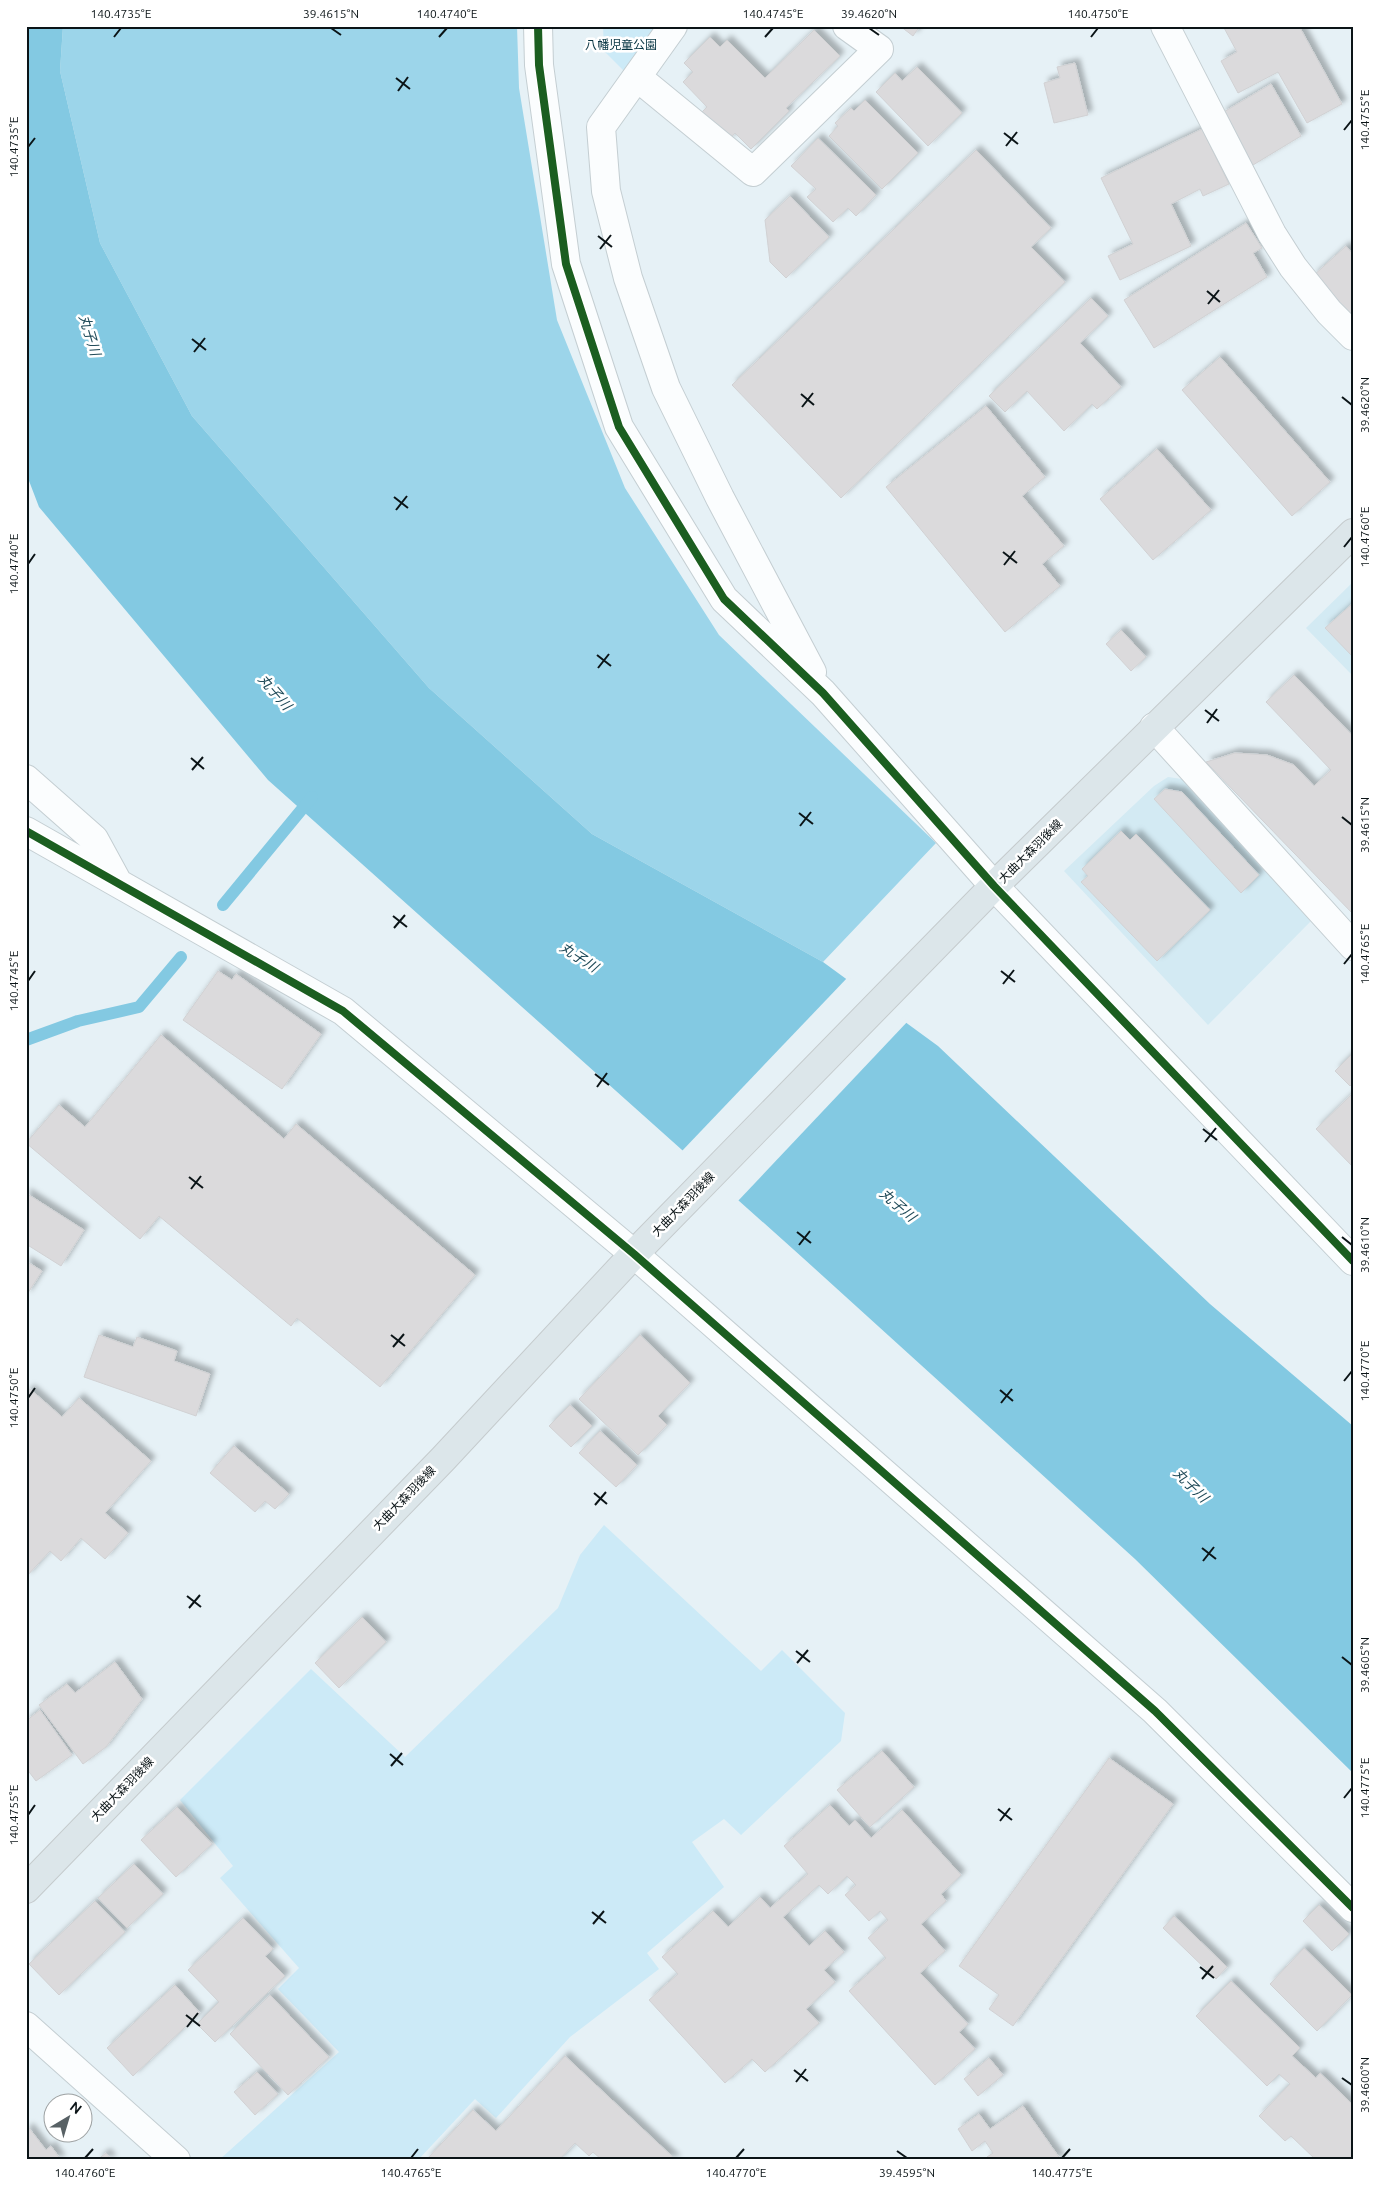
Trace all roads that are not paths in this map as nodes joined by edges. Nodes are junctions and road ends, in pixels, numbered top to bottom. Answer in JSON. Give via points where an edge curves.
{"nodes":[{"id":1,"x":538,"y":26,"type":"edge"},
{"id":2,"x":673,"y":26,"type":"edge"},
{"id":3,"x":847,"y":26,"type":"edge"},
{"id":4,"x":1165,"y":26,"type":"edge"},
{"id":5,"x":637,"y":77,"type":"junction"},
{"id":6,"x":1353,"y":336,"type":"edge"},
{"id":7,"x":1353,"y":533,"type":"edge"},
{"id":8,"x":823,"y":693,"type":"junction"},
{"id":9,"x":1154,"y":727,"type":"junction"},
{"id":10,"x":26,"y":779,"type":"edge"},
{"id":11,"x":26,"y":831,"type":"edge"},
{"id":12,"x":118,"y":883,"type":"junction"},
{"id":13,"x":994,"y":886,"type":"junction"},
{"id":14,"x":1353,"y":946,"type":"edge"},
{"id":15,"x":634,"y":1254,"type":"junction"},
{"id":16,"x":1353,"y":1261,"type":"edge"},
{"id":17,"x":26,"y":1889,"type":"edge"},
{"id":18,"x":1353,"y":1908,"type":"edge"},
{"id":19,"x":26,"y":2026,"type":"edge"},
{"id":20,"x":176,"y":2160,"type":"edge"}],
"edges":[{"from":1,"to":8,"type":"street","via":[[539,65],[566,264],[619,427],[724,599]]},
{"from":2,"to":5,"type":"street"},
{"from":3,"to":5,"type":"street","via":[[879,50],[753,172]]},
{"from":4,"to":6,"type":"street","via":[[1272,234],[1293,267]]},
{"from":5,"to":8,"type":"street","via":[[601,127],[606,191],[628,278],[666,388]]},
{"from":7,"to":9,"type":"main road","name":"大曲大森羽後線"},
{"from":8,"to":13,"type":"street"},
{"from":9,"to":13,"type":"main road","name":"大曲大森羽後線"},
{"from":9,"to":14,"type":"street"},
{"from":10,"to":12,"type":"street","via":[[94,839]]},
{"from":11,"to":12,"type":"street"},
{"from":12,"to":15,"type":"street","via":[[343,1011]]},
{"from":13,"to":15,"type":"main road","name":"大曲大森羽後線"},
{"from":13,"to":16,"type":"street"},
{"from":15,"to":17,"type":"main road","name":"大曲大森羽後線","via":[[443,1458]]},
{"from":15,"to":18,"type":"street","via":[[1155,1711]]},
{"from":19,"to":20,"type":"street"}]}
